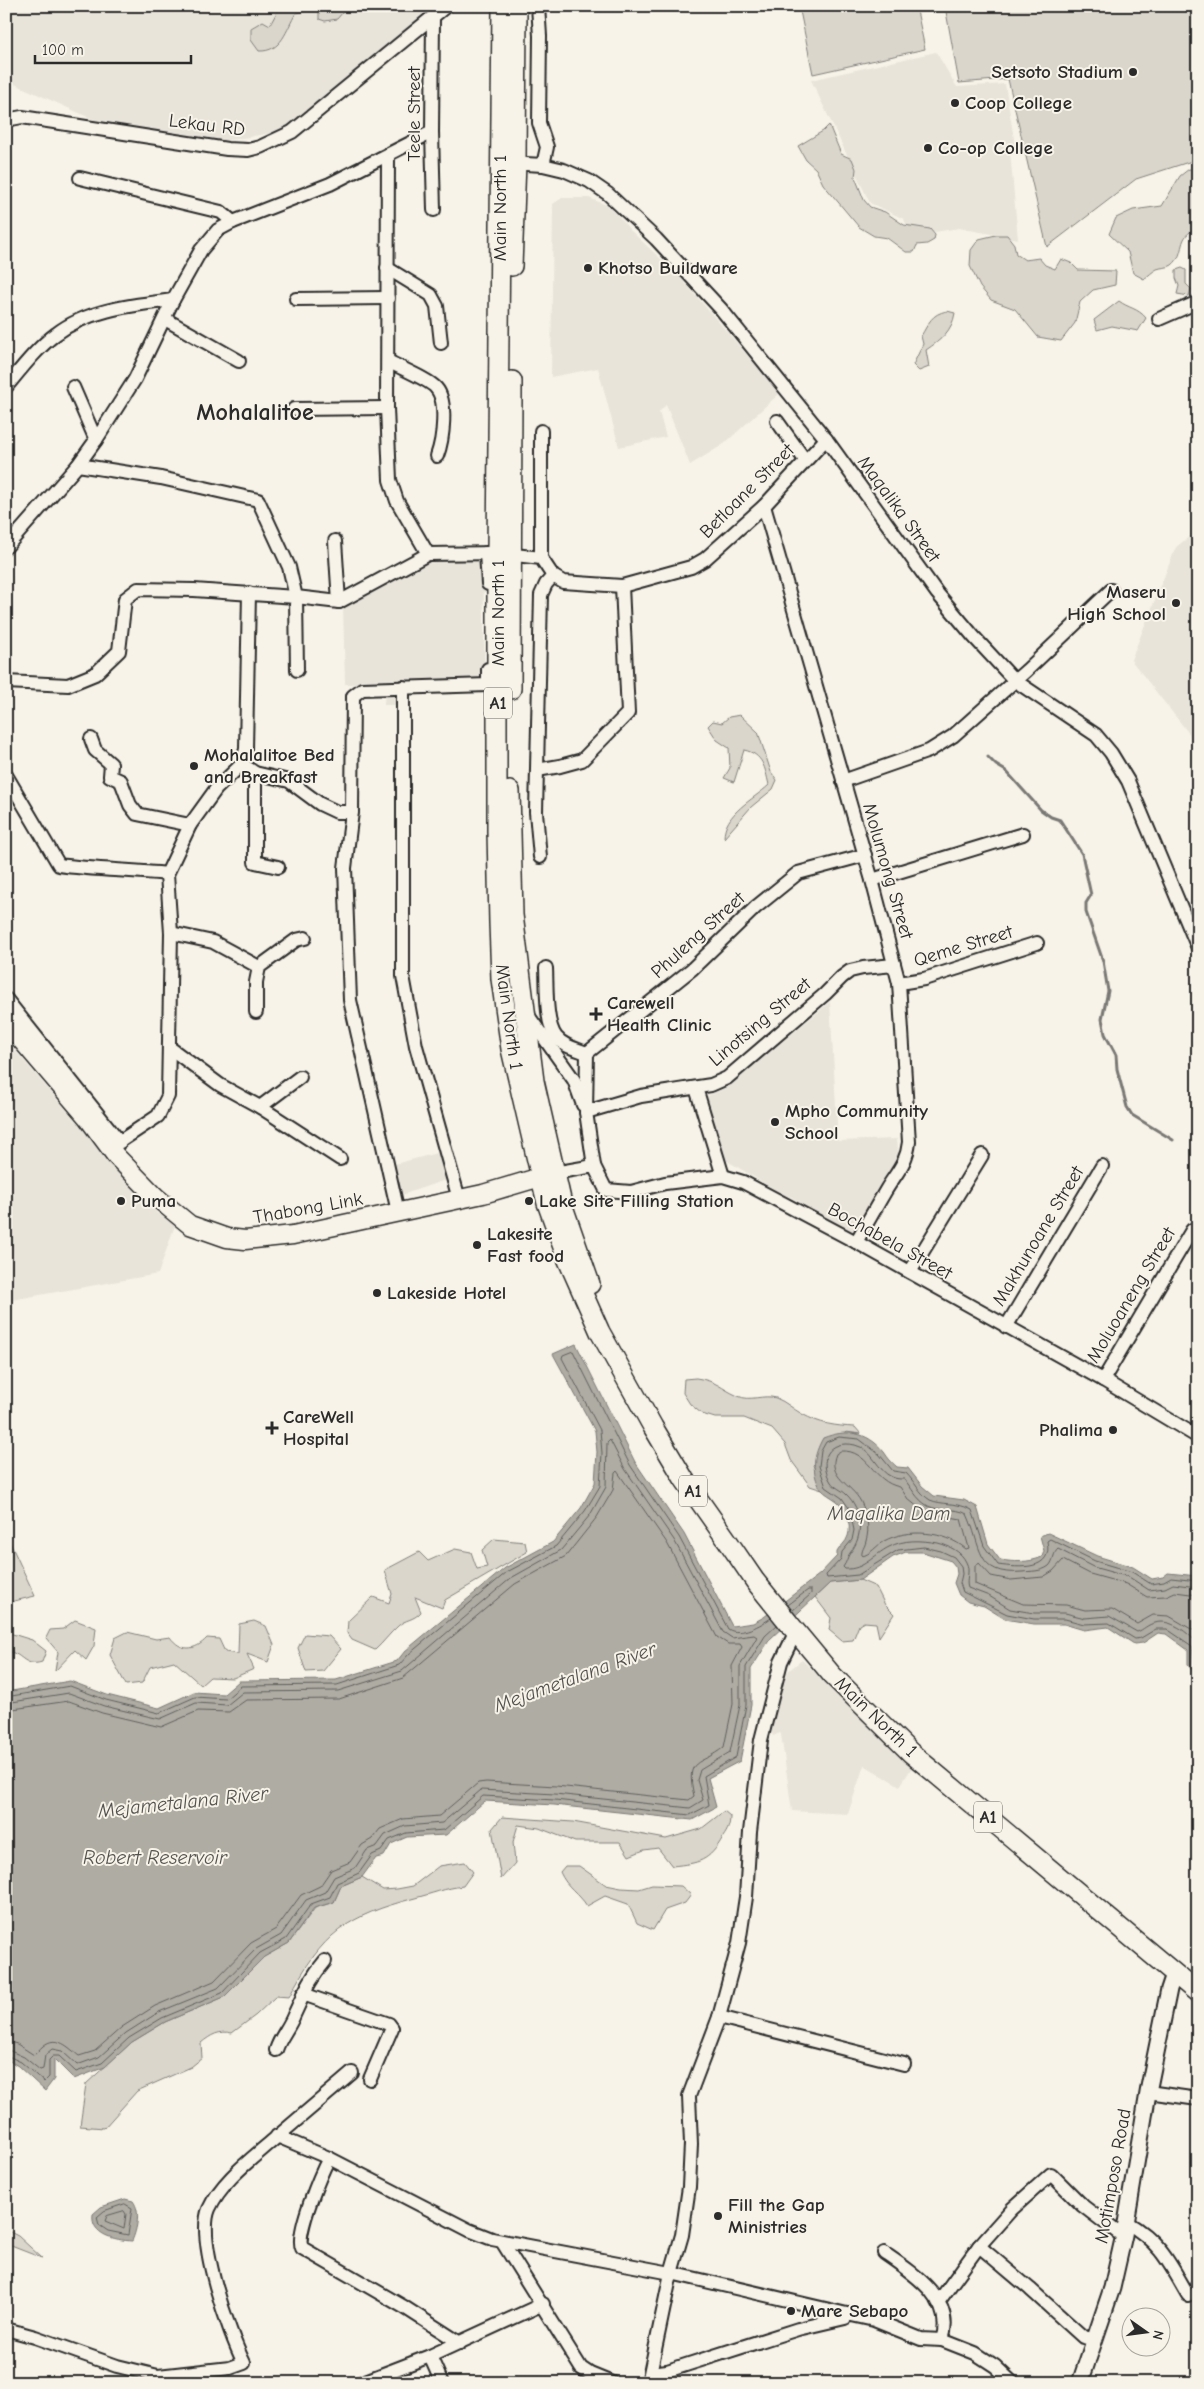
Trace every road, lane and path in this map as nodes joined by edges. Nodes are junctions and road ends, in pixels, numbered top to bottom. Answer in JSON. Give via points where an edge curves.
{"nodes":[{"id":1,"x":446,"y":6,"type":"edge"},
{"id":2,"x":502,"y":6,"type":"edge"},
{"id":3,"x":517,"y":6,"type":"edge"},
{"id":4,"x":538,"y":6,"type":"edge"},
{"id":5,"x":433,"y":18,"type":"junction"},
{"id":6,"x":6,"y":120,"type":"edge"},
{"id":7,"x":432,"y":132,"type":"junction"},
{"id":8,"x":388,"y":156,"type":"junction"},
{"id":9,"x":508,"y":163,"type":"junction"},
{"id":10,"x":544,"y":165,"type":"junction"},
{"id":11,"x":80,"y":178,"type":"dead end"},
{"id":12,"x":434,"y":210,"type":"dead end"},
{"id":13,"x":233,"y":222,"type":"junction"},
{"id":14,"x":387,"y":268,"type":"junction"},
{"id":15,"x":388,"y":298,"type":"junction"},
{"id":16,"x":296,"y":299,"type":"dead end"},
{"id":17,"x":173,"y":300,"type":"junction"},
{"id":18,"x":1198,"y":302,"type":"edge"},
{"id":19,"x":165,"y":319,"type":"junction"},
{"id":20,"x":1159,"y":319,"type":"dead end"},
{"id":21,"x":441,"y":343,"type":"dead end"},
{"id":22,"x":388,"y":361,"type":"junction"},
{"id":23,"x":239,"y":362,"type":"dead end"},
{"id":24,"x":6,"y":387,"type":"edge"},
{"id":25,"x":73,"y":387,"type":"dead end"},
{"id":26,"x":294,"y":408,"type":"dead end"},
{"id":27,"x":387,"y":408,"type":"junction"},
{"id":28,"x":777,"y":421,"type":"dead end"},
{"id":29,"x":541,"y":431,"type":"dead end"},
{"id":30,"x":826,"y":439,"type":"junction"},
{"id":31,"x":96,"y":440,"type":"junction"},
{"id":32,"x":437,"y":456,"type":"dead end"},
{"id":33,"x":805,"y":460,"type":"junction"},
{"id":34,"x":78,"y":465,"type":"junction"},
{"id":35,"x":764,"y":506,"type":"junction"},
{"id":36,"x":335,"y":541,"type":"dead end"},
{"id":37,"x":6,"y":547,"type":"edge"},
{"id":38,"x":499,"y":553,"type":"junction"},
{"id":39,"x":428,"y":554,"type":"junction"},
{"id":40,"x":541,"y":558,"type":"junction"},
{"id":41,"x":553,"y":576,"type":"junction"},
{"id":42,"x":622,"y":586,"type":"junction"},
{"id":43,"x":1111,"y":590,"type":"dead end"},
{"id":44,"x":249,"y":593,"type":"junction"},
{"id":45,"x":296,"y":597,"type":"junction"},
{"id":46,"x":339,"y":602,"type":"junction"},
{"id":47,"x":297,"y":670,"type":"dead end"},
{"id":48,"x":1014,"y":680,"type":"junction"},
{"id":49,"x":6,"y":682,"type":"edge"},
{"id":50,"x":403,"y":687,"type":"junction"},
{"id":51,"x":91,"y":739,"type":"dead end"},
{"id":52,"x":242,"y":764,"type":"junction"},
{"id":53,"x":537,"y":770,"type":"junction"},
{"id":54,"x":255,"y":773,"type":"junction"},
{"id":55,"x":6,"y":775,"type":"edge"},
{"id":56,"x":843,"y":781,"type":"junction"},
{"id":57,"x":352,"y":812,"type":"junction"},
{"id":58,"x":190,"y":825,"type":"junction"},
{"id":59,"x":1023,"y":834,"type":"dead end"},
{"id":60,"x":865,"y":855,"type":"junction"},
{"id":61,"x":540,"y":857,"type":"dead end"},
{"id":62,"x":278,"y":867,"type":"dead end"},
{"id":63,"x":167,"y":874,"type":"junction"},
{"id":64,"x":872,"y":880,"type":"junction"},
{"id":65,"x":171,"y":933,"type":"junction"},
{"id":66,"x":305,"y":938,"type":"dead end"},
{"id":67,"x":1037,"y":943,"type":"dead end"},
{"id":68,"x":1198,"y":948,"type":"edge"},
{"id":69,"x":894,"y":965,"type":"junction"},
{"id":70,"x":259,"y":967,"type":"junction"},
{"id":71,"x":546,"y":968,"type":"dead end"},
{"id":72,"x":899,"y":983,"type":"junction"},
{"id":73,"x":6,"y":999,"type":"edge"},
{"id":74,"x":256,"y":1012,"type":"dead end"},
{"id":75,"x":525,"y":1012,"type":"junction"},
{"id":76,"x":6,"y":1022,"type":"edge"},
{"id":77,"x":170,"y":1048,"type":"junction"},
{"id":78,"x":587,"y":1053,"type":"junction"},
{"id":79,"x":300,"y":1077,"type":"dead end"},
{"id":80,"x":696,"y":1088,"type":"junction"},
{"id":81,"x":260,"y":1106,"type":"junction"},
{"id":82,"x":586,"y":1112,"type":"junction"},
{"id":83,"x":115,"y":1145,"type":"junction"},
{"id":84,"x":982,"y":1155,"type":"dead end"},
{"id":85,"x":340,"y":1159,"type":"dead end"},
{"id":86,"x":594,"y":1166,"type":"junction"},
{"id":87,"x":1102,"y":1166,"type":"dead end"},
{"id":88,"x":547,"y":1175,"type":"junction"},
{"id":89,"x":723,"y":1176,"type":"junction"},
{"id":90,"x":459,"y":1199,"type":"junction"},
{"id":91,"x":398,"y":1212,"type":"junction"},
{"id":92,"x":1192,"y":1230,"type":"dead end"},
{"id":93,"x":856,"y":1242,"type":"junction"},
{"id":94,"x":910,"y":1272,"type":"junction"},
{"id":95,"x":1006,"y":1326,"type":"junction"},
{"id":96,"x":1103,"y":1380,"type":"junction"},
{"id":97,"x":1196,"y":1433,"type":"edge"},
{"id":98,"x":794,"y":1629,"type":"junction"},
{"id":99,"x":326,"y":1961,"type":"dead end"},
{"id":100,"x":1174,"y":1974,"type":"junction"},
{"id":101,"x":1198,"y":1993,"type":"edge"},
{"id":102,"x":303,"y":1994,"type":"junction"},
{"id":103,"x":720,"y":2017,"type":"junction"},
{"id":104,"x":276,"y":2050,"type":"dead end"},
{"id":105,"x":904,"y":2064,"type":"dead end"},
{"id":106,"x":352,"y":2073,"type":"dead end"},
{"id":107,"x":370,"y":2079,"type":"dead end"},
{"id":108,"x":1148,"y":2092,"type":"junction"},
{"id":109,"x":1198,"y":2099,"type":"edge"},
{"id":110,"x":277,"y":2136,"type":"junction"},
{"id":111,"x":329,"y":2158,"type":"junction"},
{"id":112,"x":1125,"y":2228,"type":"junction"},
{"id":113,"x":503,"y":2243,"type":"junction"},
{"id":114,"x":979,"y":2246,"type":"junction"},
{"id":115,"x":884,"y":2253,"type":"dead end"},
{"id":116,"x":671,"y":2273,"type":"junction"},
{"id":117,"x":1188,"y":2295,"type":"dead end"},
{"id":118,"x":939,"y":2301,"type":"junction"},
{"id":119,"x":543,"y":2304,"type":"junction"},
{"id":120,"x":847,"y":2314,"type":"junction"},
{"id":121,"x":6,"y":2329,"type":"edge"},
{"id":122,"x":942,"y":2340,"type":"junction"},
{"id":123,"x":1095,"y":2340,"type":"junction"},
{"id":124,"x":460,"y":2343,"type":"junction"},
{"id":125,"x":430,"y":2356,"type":"junction"},
{"id":126,"x":649,"y":2378,"type":"edge"},
{"id":127,"x":162,"y":2380,"type":"edge"},
{"id":128,"x":360,"y":2383,"type":"edge"},
{"id":129,"x":442,"y":2383,"type":"edge"},
{"id":130,"x":612,"y":2383,"type":"edge"},
{"id":131,"x":1012,"y":2383,"type":"edge"},
{"id":132,"x":1080,"y":2383,"type":"edge"}],
"edges":[{"from":1,"to":5,"type":"street","name":"Lekau RD"},
{"from":2,"to":9,"type":"main road","name":"Main North 1","number":"A1"},
{"from":3,"to":9,"type":"main road","name":"Main North 1","number":"A1"},
{"from":4,"to":10,"type":"street","via":[[539,122],[547,148]]},
{"from":5,"to":6,"type":"street","name":"Lekau RD","via":[[292,132],[248,150],[22,117]]},
{"from":5,"to":7,"type":"street","name":"Teele Street"},
{"from":7,"to":8,"type":"street"},
{"from":7,"to":12,"type":"street","name":"Teele Street"},
{"from":8,"to":13,"type":"street","via":[[330,184]]},
{"from":8,"to":14,"type":"street"},
{"from":9,"to":10,"type":"street","name":"Maqalika Street"},
{"from":9,"to":38,"type":"main road","name":"Main North 1","number":"A1"},
{"from":10,"to":30,"type":"street","name":"Maqalika Street","via":[[589,181],[636,219],[721,309]]},
{"from":11,"to":13,"type":"street","via":[[221,212]]},
{"from":13,"to":17,"type":"street","via":[[218,230],[202,250]]},
{"from":14,"to":15,"type":"street"},
{"from":14,"to":21,"type":"street","via":[[430,295],[437,306]]},
{"from":15,"to":16,"type":"street"},
{"from":15,"to":22,"type":"street"},
{"from":17,"to":19,"type":"street"},
{"from":17,"to":24,"type":"street","via":[[132,305],[90,316],[56,333]]},
{"from":18,"to":20,"type":"street"},
{"from":19,"to":23,"type":"street"},
{"from":19,"to":31,"type":"street","via":[[134,379]]},
{"from":22,"to":27,"type":"street"},
{"from":22,"to":32,"type":"street","via":[[436,387],[442,399],[443,441]]},
{"from":25,"to":31,"type":"street"},
{"from":26,"to":27,"type":"street"},
{"from":27,"to":39,"type":"street","via":[[390,480],[397,501]]},
{"from":28,"to":33,"type":"street"},
{"from":29,"to":40,"type":"street"},
{"from":30,"to":33,"type":"street","name":"Betloane Street"},
{"from":30,"to":48,"type":"street","name":"Maqalika Street","via":[[937,593]]},
{"from":31,"to":34,"type":"street"},
{"from":33,"to":35,"type":"street","name":"Betloane Street"},
{"from":34,"to":37,"type":"street"},
{"from":34,"to":45,"type":"street","via":[[161,478],[258,500],[289,566]]},
{"from":35,"to":42,"type":"street","name":"Betloane Street","via":[[698,563]]},
{"from":35,"to":56,"type":"street","name":"Molumong Street"},
{"from":36,"to":46,"type":"street"},
{"from":38,"to":39,"type":"street"},
{"from":38,"to":40,"type":"street"},
{"from":38,"to":50,"type":"street","via":[[488,573],[488,685]]},
{"from":38,"to":75,"type":"main road","name":"Main North 1","number":"A1","via":[[513,916]]},
{"from":38,"to":88,"type":"main road","name":"Main North 1","number":"A1","via":[[497,831],[501,979],[511,1049]]},
{"from":39,"to":46,"type":"street"},
{"from":40,"to":41,"type":"street"},
{"from":41,"to":42,"type":"street","name":"Betloane Street","via":[[563,582]]},
{"from":41,"to":53,"type":"street","via":[[541,595]]},
{"from":42,"to":53,"type":"street","via":[[628,713],[582,760]]},
{"from":43,"to":48,"type":"street"},
{"from":44,"to":45,"type":"street"},
{"from":44,"to":49,"type":"street","via":[[138,589],[125,599],[120,651],[95,674],[68,684]]},
{"from":44,"to":52,"type":"street","via":[[246,749]]},
{"from":45,"to":46,"type":"street"},
{"from":45,"to":47,"type":"street"},
{"from":48,"to":56,"type":"street","via":[[975,717],[929,751]]},
{"from":48,"to":68,"type":"street","name":"Maqalika Street","via":[[1088,730],[1111,753],[1128,781]]},
{"from":50,"to":57,"type":"street","via":[[362,689],[353,696]]},
{"from":50,"to":90,"type":"street","via":[[403,976],[416,1046]]},
{"from":51,"to":58,"type":"street","via":[[95,750],[110,764],[110,776],[121,781],[137,814]]},
{"from":52,"to":54,"type":"street"},
{"from":52,"to":58,"type":"street","via":[[216,789]]},
{"from":53,"to":61,"type":"street"},
{"from":54,"to":57,"type":"street","via":[[289,780],[320,804],[337,812]]},
{"from":54,"to":62,"type":"street","via":[[255,862]]},
{"from":55,"to":63,"type":"street","via":[[59,865]]},
{"from":56,"to":60,"type":"street","name":"Molumong Street"},
{"from":57,"to":91,"type":"street","via":[[345,868],[350,1000]]},
{"from":58,"to":63,"type":"street"},
{"from":59,"to":64,"type":"street"},
{"from":60,"to":64,"type":"street","name":"Molumong Street"},
{"from":60,"to":78,"type":"street","name":"Phuleng Street","via":[[798,873],[756,907],[692,968]]},
{"from":63,"to":65,"type":"street"},
{"from":64,"to":69,"type":"street","name":"Molumong Street"},
{"from":65,"to":70,"type":"street","via":[[213,942]]},
{"from":65,"to":77,"type":"street"},
{"from":66,"to":70,"type":"street","via":[[296,940]]},
{"from":67,"to":72,"type":"street","name":"Qeme Street","via":[[924,980]]},
{"from":69,"to":72,"type":"street","name":"Molumong Street"},
{"from":69,"to":80,"type":"street","name":"Linotsing Street","via":[[850,971],[727,1078]]},
{"from":70,"to":74,"type":"street"},
{"from":71,"to":78,"type":"street","via":[[551,1028],[563,1044]]},
{"from":72,"to":93,"type":"street","name":"Molumong Street","via":[[908,1154]]},
{"from":73,"to":83,"type":"street"},
{"from":75,"to":82,"type":"street","via":[[574,1080]]},
{"from":75,"to":88,"type":"main road","name":"Main North 1","number":"A1"},
{"from":76,"to":83,"type":"main road","name":"Thabong Link"},
{"from":77,"to":81,"type":"street","via":[[220,1085]]},
{"from":77,"to":83,"type":"street","via":[[168,1096],[158,1116]]},
{"from":78,"to":82,"type":"street"},
{"from":79,"to":81,"type":"street"},
{"from":80,"to":82,"type":"street","name":"Linotsing Street","via":[[641,1096]]},
{"from":80,"to":89,"type":"street"},
{"from":81,"to":85,"type":"street"},
{"from":82,"to":86,"type":"street"},
{"from":83,"to":91,"type":"main road","name":"Thabong Link","via":[[156,1197],[178,1216],[190,1225],[227,1238],[245,1240],[293,1236]]},
{"from":84,"to":94,"type":"street"},
{"from":86,"to":88,"type":"street"},
{"from":86,"to":89,"type":"street","name":"Bochabela Street","via":[[606,1190],[631,1192],[665,1183]]},
{"from":87,"to":95,"type":"street","name":"Makhunoane Street"},
{"from":88,"to":90,"type":"main road","name":"Thabong Link"},
{"from":88,"to":98,"type":"main road","name":"Main North 1","number":"A1","via":[[546,1203],[600,1332],[684,1479],[755,1581]]},
{"from":89,"to":93,"type":"street","name":"Bochabela Street","via":[[743,1182]]},
{"from":90,"to":91,"type":"main road","name":"Thabong Link"},
{"from":92,"to":96,"type":"street","name":"Moluoaneng Street"},
{"from":93,"to":94,"type":"street","name":"Bochabela Street"},
{"from":94,"to":95,"type":"street","name":"Bochabela Street"},
{"from":95,"to":96,"type":"street","name":"Bochabela Street"},
{"from":96,"to":97,"type":"street","name":"Bochabela Street"},
{"from":98,"to":100,"type":"main road","name":"Main North 1","number":"A1","via":[[832,1675],[911,1753]]},
{"from":98,"to":103,"type":"street","via":[[781,1662],[761,1740],[746,1897],[739,1943]]},
{"from":99,"to":102,"type":"street","via":[[310,1979]]},
{"from":100,"to":101,"type":"main road","name":"Main North 1","number":"A1"},
{"from":100,"to":108,"type":"street","name":"Motimposo Road"},
{"from":102,"to":104,"type":"street"},
{"from":102,"to":107,"type":"street","via":[[390,2024],[392,2028],[386,2045]]},
{"from":103,"to":105,"type":"street"},
{"from":103,"to":116,"type":"street","via":[[689,2096],[690,2187],[682,2235]]},
{"from":106,"to":110,"type":"street"},
{"from":108,"to":109,"type":"street"},
{"from":108,"to":112,"type":"street","name":"Motimposo Road"},
{"from":110,"to":111,"type":"street"},
{"from":110,"to":127,"type":"street","via":[[216,2196],[208,2211],[207,2228],[217,2291],[226,2325],[244,2363]]},
{"from":111,"to":113,"type":"street","via":[[469,2230]]},
{"from":111,"to":124,"type":"street","via":[[304,2224],[302,2248]]},
{"from":112,"to":114,"type":"street","via":[[1118,2232],[1083,2206],[1051,2174],[1012,2209]]},
{"from":112,"to":117,"type":"street","via":[[1146,2233],[1163,2253]]},
{"from":112,"to":123,"type":"street","name":"Motimposo Road","via":[[1112,2288]]},
{"from":113,"to":116,"type":"street"},
{"from":113,"to":119,"type":"street"},
{"from":114,"to":118,"type":"street"},
{"from":114,"to":123,"type":"street","via":[[1083,2338]]},
{"from":115,"to":118,"type":"street","via":[[919,2279]]},
{"from":116,"to":120,"type":"street"},
{"from":116,"to":126,"type":"street"},
{"from":118,"to":122,"type":"street","via":[[946,2330]]},
{"from":119,"to":124,"type":"street"},
{"from":119,"to":130,"type":"street","via":[[581,2368]]},
{"from":120,"to":122,"type":"street","via":[[874,2320],[921,2339]]},
{"from":120,"to":126,"type":"street","via":[[845,2318],[798,2329]]},
{"from":121,"to":127,"type":"street"},
{"from":122,"to":131,"type":"street","via":[[975,2353]]},
{"from":123,"to":132,"type":"street","name":"Motimposo Road"},
{"from":124,"to":125,"type":"street"},
{"from":125,"to":128,"type":"street"},
{"from":125,"to":129,"type":"street"}]}
